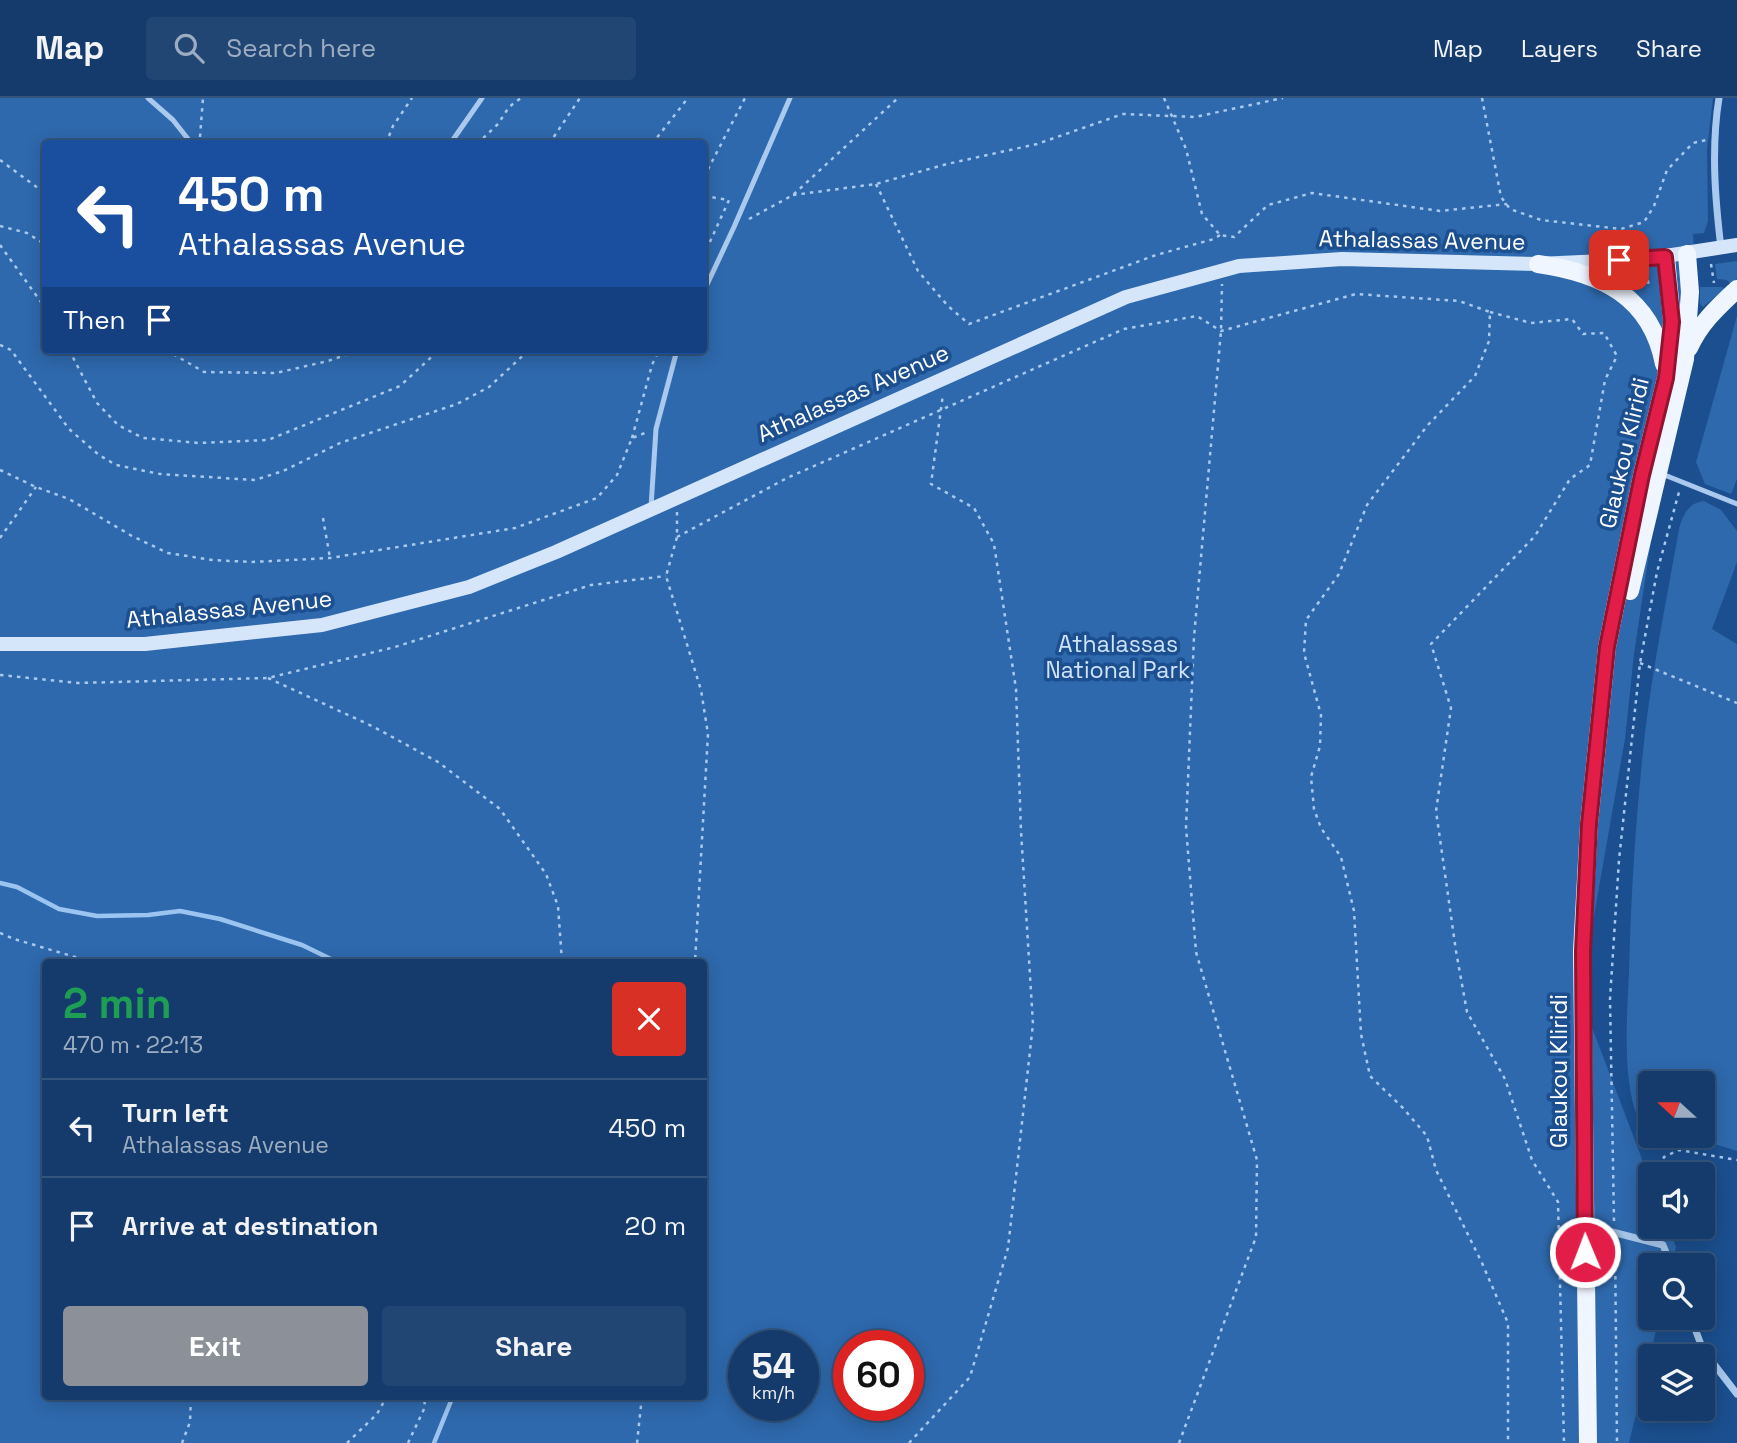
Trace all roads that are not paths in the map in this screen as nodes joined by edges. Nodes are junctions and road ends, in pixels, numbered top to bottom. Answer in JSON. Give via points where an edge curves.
{"nodes":[{"id":1,"x":148,"y":98,"type":"edge"},
{"id":2,"x":482,"y":98,"type":"edge"},
{"id":3,"x":790,"y":98,"type":"edge"},
{"id":4,"x":1719,"y":98,"type":"edge"},
{"id":5,"x":189,"y":140,"type":"edge"},
{"id":6,"x":453,"y":140,"type":"edge"},
{"id":7,"x":1737,"y":245,"type":"edge"},
{"id":8,"x":1721,"y":249,"type":"junction"},
{"id":9,"x":1687,"y":254,"type":"junction"},
{"id":10,"x":1665,"y":257,"type":"junction"},
{"id":11,"x":1538,"y":264,"type":"junction"},
{"id":12,"x":707,"y":285,"type":"edge"},
{"id":13,"x":1737,"y":289,"type":"edge"},
{"id":14,"x":676,"y":354,"type":"edge"},
{"id":15,"x":1685,"y":359,"type":"junction"},
{"id":16,"x":1666,"y":378,"type":"junction"},
{"id":17,"x":1659,"y":473,"type":"junction"},
{"id":18,"x":1737,"y":504,"type":"edge"},
{"id":19,"x":650,"y":510,"type":"junction"},
{"id":20,"x":0,"y":644,"type":"edge"},
{"id":21,"x":1603,"y":700,"type":"junction"},
{"id":22,"x":1584,"y":1225,"type":"junction"},
{"id":23,"x":1666,"y":1253,"type":"edge"},
{"id":24,"x":1696,"y":1330,"type":"edge"},
{"id":25,"x":1737,"y":1394,"type":"edge"},
{"id":26,"x":1588,"y":1443,"type":"edge"}],
"edges":[{"from":1,"to":5,"type":"lane"},
{"from":2,"to":6,"type":"lane"},
{"from":3,"to":12,"type":"lane"},
{"from":4,"to":8,"type":"street","via":[[1715,199]]},
{"from":7,"to":8,"type":"main road","name":"Athalassas Avenue"},
{"from":8,"to":9,"type":"main road","name":"Athalassas Avenue"},
{"from":9,"to":10,"type":"main road","name":"Athalassas Avenue"},
{"from":9,"to":15,"type":"main road","name":"Glaukou Kliridi","via":[[1690,292]]},
{"from":10,"to":11,"type":"main road","name":"Athalassas Avenue"},
{"from":10,"to":16,"type":"main road","name":"Glaukou Kliridi","via":[[1672,322]]},
{"from":11,"to":16,"type":"main road","via":[[1597,278],[1634,304],[1657,337]]},
{"from":11,"to":19,"type":"main road","name":"Athalassas Avenue","via":[[1342,259],[1239,266],[1126,297]]},
{"from":13,"to":15,"type":"main road","via":[[1705,321]]},
{"from":14,"to":19,"type":"lane","via":[[656,429]]},
{"from":15,"to":17,"type":"main road","name":"Glaukou Kliridi"},
{"from":16,"to":21,"type":"main road","name":"Glaukou Kliridi","via":[[1607,647]]},
{"from":17,"to":18,"type":"lane"},
{"from":17,"to":21,"type":"main road","name":"Glaukou Kliridi"},
{"from":19,"to":20,"type":"main road","name":"Athalassas Avenue","via":[[469,587],[322,625],[145,644]]},
{"from":21,"to":22,"type":"main road","name":"Glaukou Kliridi","via":[[1589,824],[1583,951]]},
{"from":22,"to":23,"type":"street","via":[[1663,1245]]},
{"from":22,"to":26,"type":"main road","name":"Glaukou Kliridi"},
{"from":24,"to":25,"type":"street","via":[[1703,1350]]}]}
